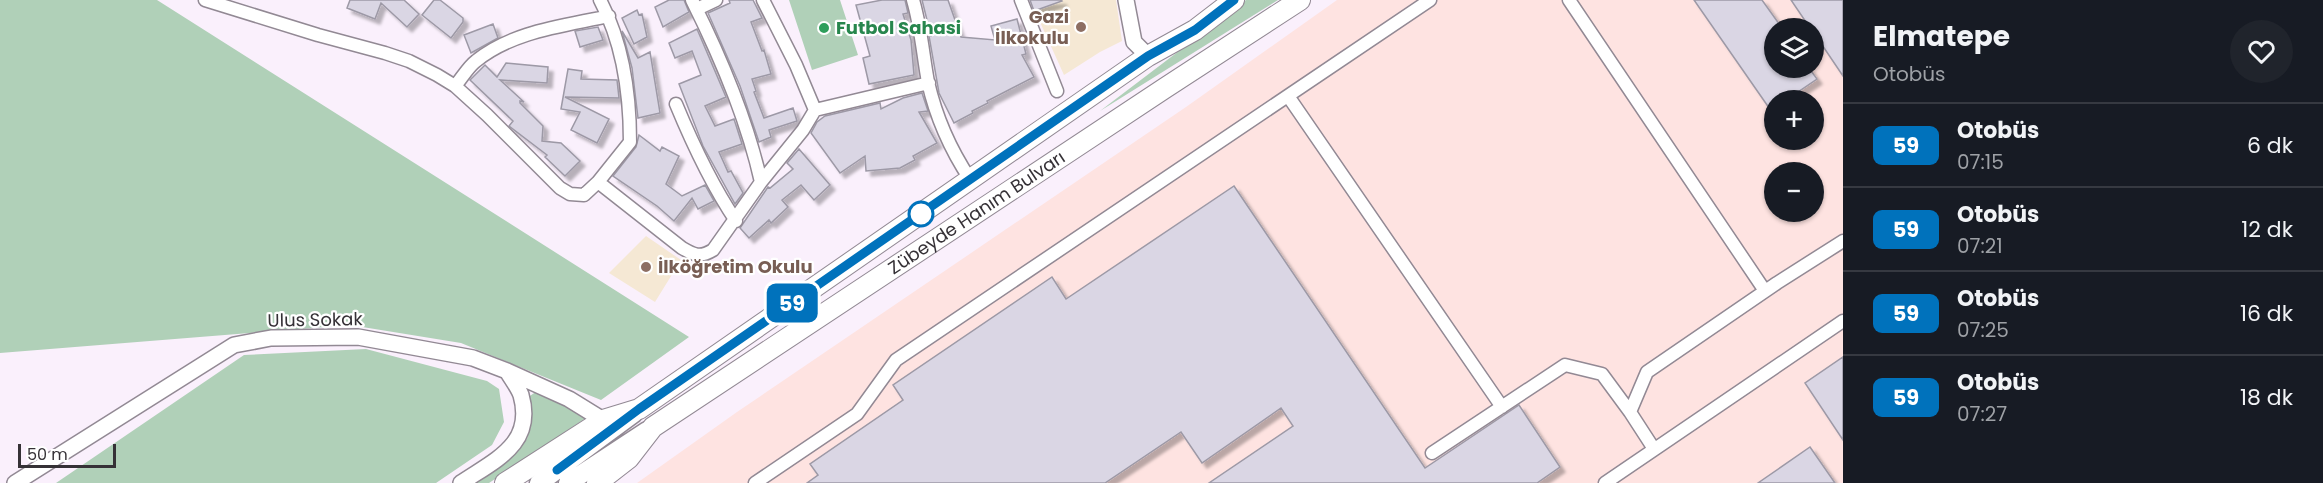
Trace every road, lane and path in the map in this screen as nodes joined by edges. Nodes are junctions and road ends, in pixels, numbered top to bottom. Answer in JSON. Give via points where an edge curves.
{"nodes":[{"id":1,"x":205,"y":0,"type":"edge"},
{"id":2,"x":600,"y":0,"type":"edge"},
{"id":3,"x":716,"y":0,"type":"edge"},
{"id":4,"x":763,"y":0,"type":"edge"},
{"id":5,"x":913,"y":0,"type":"edge"},
{"id":6,"x":1021,"y":0,"type":"edge"},
{"id":7,"x":1126,"y":0,"type":"edge"},
{"id":8,"x":1234,"y":0,"type":"edge"},
{"id":9,"x":1300,"y":0,"type":"edge"},
{"id":10,"x":1430,"y":0,"type":"edge"},
{"id":11,"x":1569,"y":0,"type":"edge"},
{"id":12,"x":694,"y":5,"type":"edge"},
{"id":13,"x":609,"y":16,"type":"junction"},
{"id":14,"x":1148,"y":56,"type":"junction"},
{"id":15,"x":929,"y":83,"type":"junction"},
{"id":16,"x":455,"y":86,"type":"junction"},
{"id":17,"x":1057,"y":91,"type":"dead end"},
{"id":18,"x":1288,"y":96,"type":"junction"},
{"id":19,"x":676,"y":104,"type":"dead end"},
{"id":20,"x":815,"y":110,"type":"junction"},
{"id":21,"x":970,"y":179,"type":"junction"},
{"id":22,"x":598,"y":182,"type":"junction"},
{"id":23,"x":762,"y":182,"type":"junction"},
{"id":24,"x":736,"y":221,"type":"junction"},
{"id":25,"x":1843,"y":241,"type":"edge"},
{"id":26,"x":1765,"y":291,"type":"junction"},
{"id":27,"x":1843,"y":321,"type":"edge"},
{"id":28,"x":507,"y":370,"type":"junction"},
{"id":29,"x":1502,"y":406,"type":"junction"},
{"id":30,"x":639,"y":409,"type":"junction"},
{"id":31,"x":1630,"y":412,"type":"junction"},
{"id":32,"x":603,"y":420,"type":"junction"},
{"id":33,"x":653,"y":427,"type":"junction"},
{"id":34,"x":1654,"y":448,"type":"junction"},
{"id":35,"x":1432,"y":453,"type":"dead end"},
{"id":36,"x":563,"y":477,"type":"edge"},
{"id":37,"x":15,"y":483,"type":"edge"},
{"id":38,"x":461,"y":483,"type":"edge"},
{"id":39,"x":505,"y":483,"type":"edge"},
{"id":40,"x":539,"y":483,"type":"edge"},
{"id":41,"x":597,"y":483,"type":"edge"},
{"id":42,"x":755,"y":483,"type":"edge"},
{"id":43,"x":1605,"y":483,"type":"edge"}],
"edges":[{"from":1,"to":16,"type":"street","via":[[410,61]]},
{"from":2,"to":13,"type":"street"},
{"from":3,"to":12,"type":"street"},
{"from":4,"to":20,"type":"street"},
{"from":5,"to":15,"type":"street"},
{"from":6,"to":17,"type":"street"},
{"from":7,"to":14,"type":"street","via":[[1134,42]]},
{"from":8,"to":14,"type":"highway","name":"Zübeyde Hanım Bulvarı","via":[[1195,30]]},
{"from":9,"to":33,"type":"highway","name":"Zübeyde Hanım Bulvarı"},
{"from":10,"to":18,"type":"street"},
{"from":11,"to":26,"type":"street"},
{"from":12,"to":23,"type":"street","via":[[744,121]]},
{"from":13,"to":16,"type":"street","via":[[521,36],[475,62]]},
{"from":13,"to":22,"type":"street","via":[[627,86],[630,142]]},
{"from":14,"to":21,"type":"highway","name":"Zübeyde Hanım Bulvarı"},
{"from":15,"to":20,"type":"street"},
{"from":15,"to":21,"type":"street","via":[[945,134]]},
{"from":16,"to":22,"type":"street","via":[[560,188],[584,195]]},
{"from":18,"to":29,"type":"street"},
{"from":18,"to":42,"type":"street","via":[[896,360],[857,414]]},
{"from":19,"to":24,"type":"street","via":[[697,154]]},
{"from":20,"to":23,"type":"street"},
{"from":21,"to":30,"type":"highway","name":"Zübeyde Hanım Bulvarı"},
{"from":22,"to":24,"type":"street","via":[[695,256],[713,250]]},
{"from":23,"to":24,"type":"street"},
{"from":25,"to":26,"type":"street"},
{"from":26,"to":31,"type":"street","via":[[1647,372]]},
{"from":27,"to":34,"type":"street"},
{"from":28,"to":32,"type":"street","name":"Ulus Sokak"},
{"from":28,"to":37,"type":"street","name":"Ulus Sokak","via":[[473,358],[358,337],[271,338],[234,345]]},
{"from":28,"to":38,"type":"street","via":[[521,394],[524,421],[518,440]]},
{"from":29,"to":31,"type":"street","via":[[1565,365],[1602,374]]},
{"from":29,"to":35,"type":"street"},
{"from":30,"to":32,"type":"highway"},
{"from":30,"to":36,"type":"main road","name":"Zübeyde Hanım Bulvarı"},
{"from":31,"to":34,"type":"street"},
{"from":32,"to":39,"type":"highway"},
{"from":33,"to":36,"type":"main road"},
{"from":33,"to":41,"type":"highway","name":"Zübeyde Hanım Bulvarı","via":[[629,458]]},
{"from":34,"to":43,"type":"street"},
{"from":36,"to":40,"type":"main road"}]}
